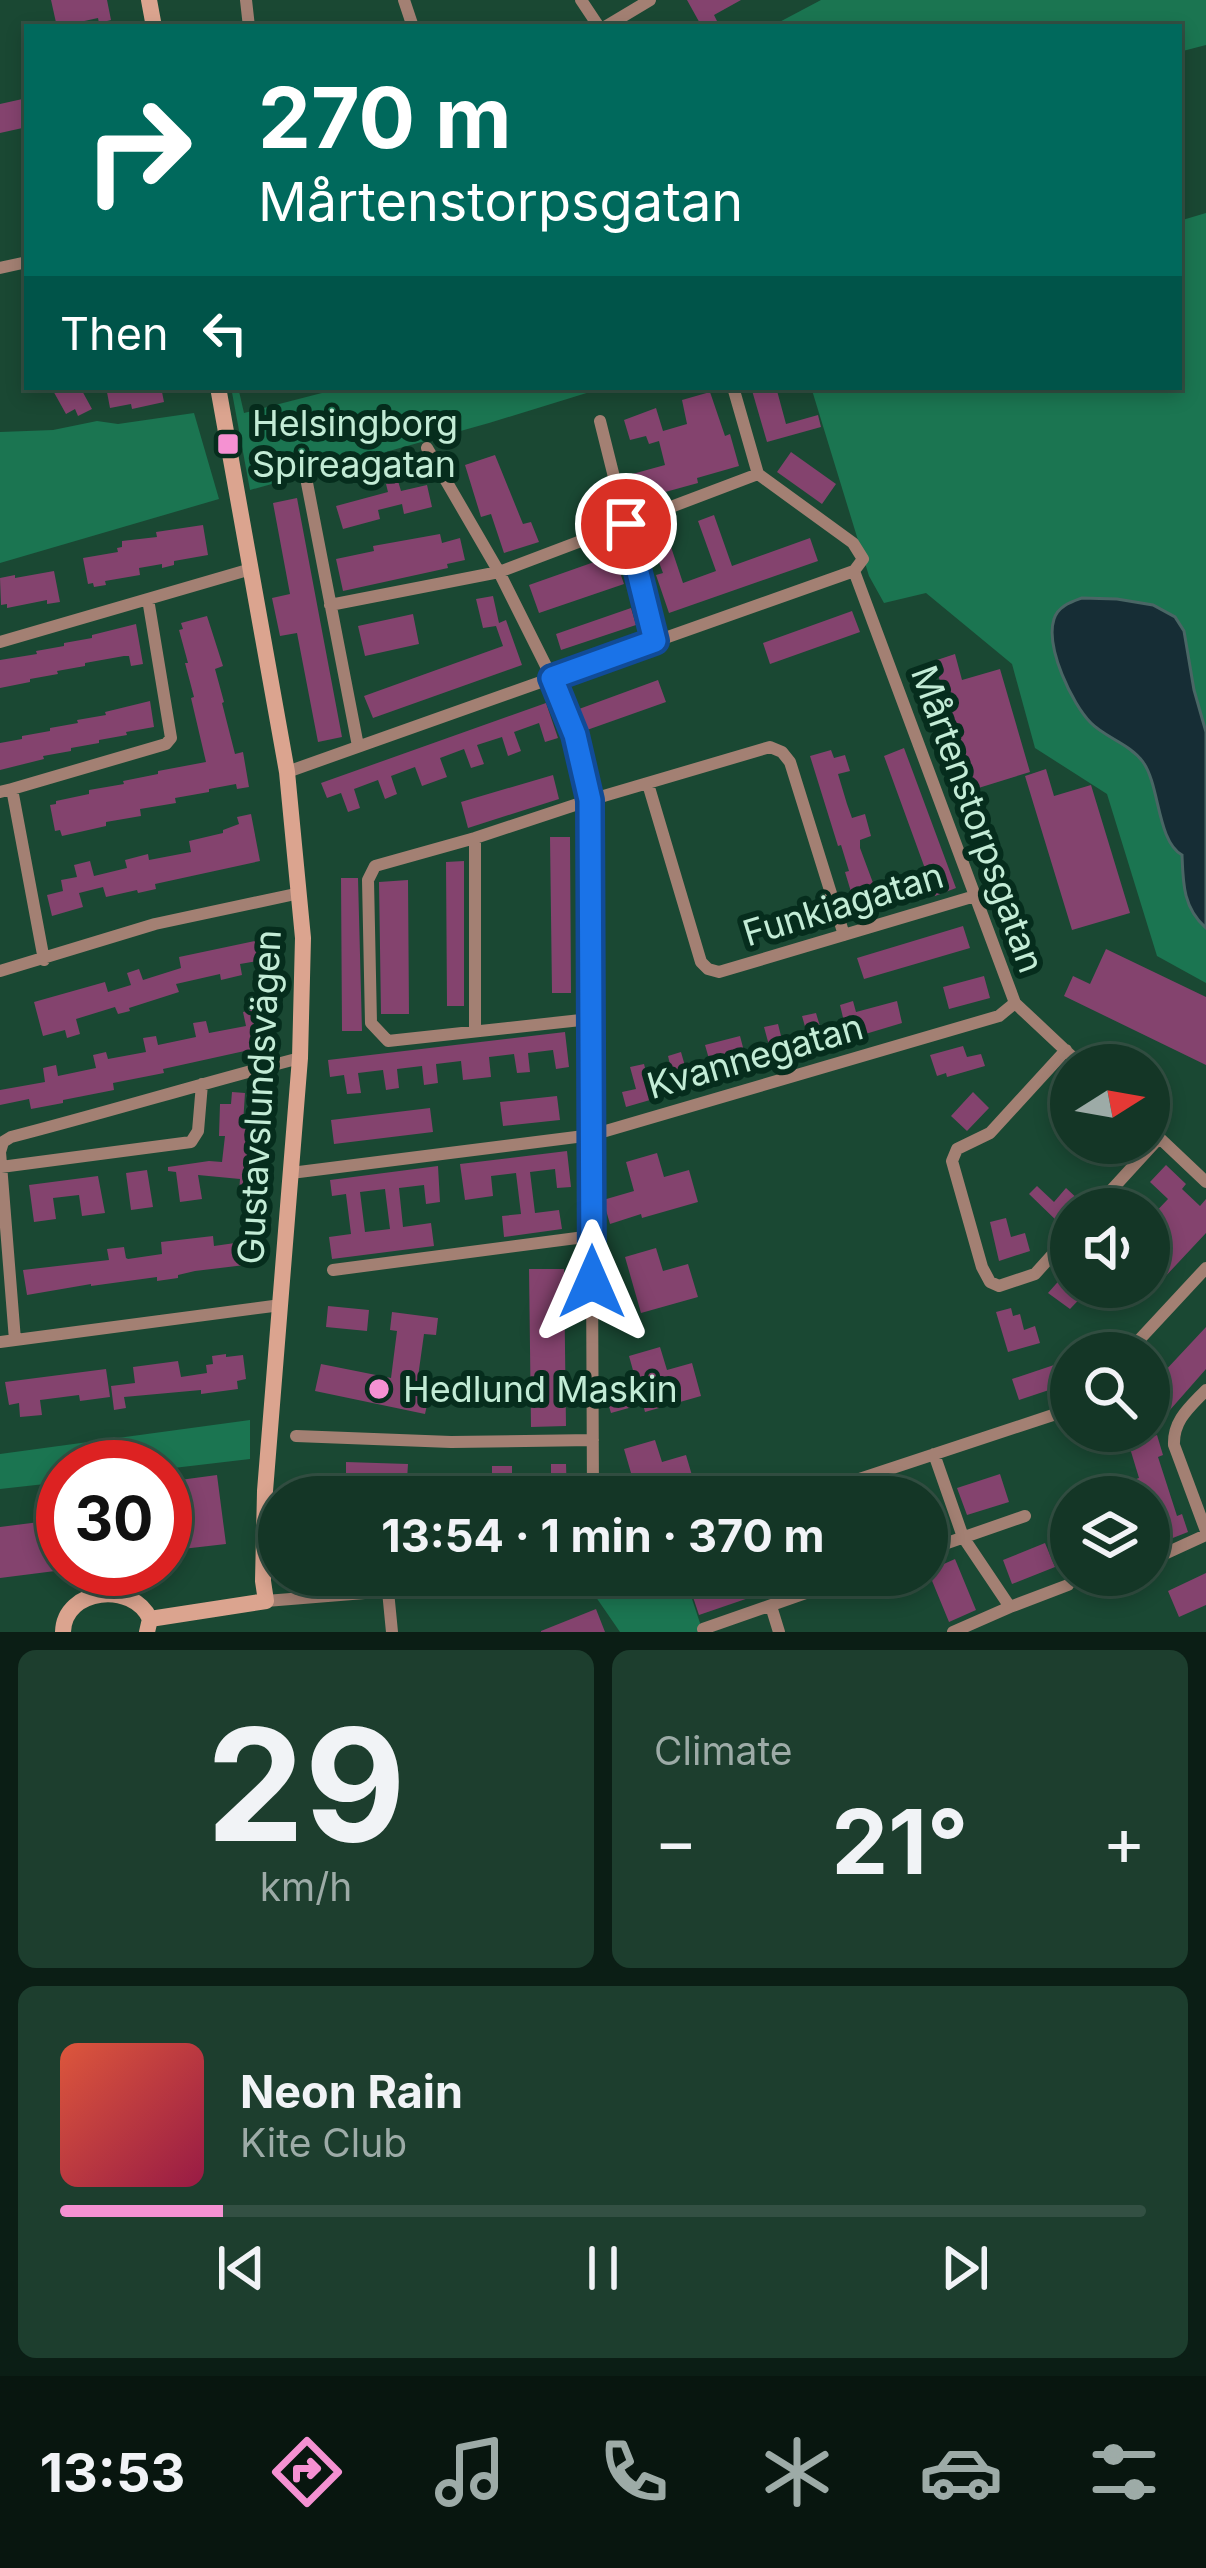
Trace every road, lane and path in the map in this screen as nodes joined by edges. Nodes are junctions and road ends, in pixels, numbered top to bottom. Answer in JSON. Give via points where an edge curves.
{"nodes":[{"id":1,"x":581,"y":0,"type":"edge"},
{"id":2,"x":650,"y":0,"type":"edge"},
{"id":3,"x":600,"y":24,"type":"edge"},
{"id":4,"x":607,"y":24,"type":"edge"},
{"id":5,"x":219,"y":390,"type":"edge"},
{"id":6,"x":734,"y":390,"type":"edge"},
{"id":7,"x":600,"y":421,"type":"dead end"},
{"id":8,"x":427,"y":448,"type":"dead end"},
{"id":9,"x":758,"y":474,"type":"junction"},
{"id":10,"x":307,"y":483,"type":"dead end"},
{"id":11,"x":626,"y":524,"type":"junction"},
{"id":12,"x":859,"y":565,"type":"junction"},
{"id":13,"x":251,"y":569,"type":"junction"},
{"id":14,"x":499,"y":572,"type":"junction"},
{"id":15,"x":148,"y":599,"type":"junction"},
{"id":16,"x":330,"y":605,"type":"junction"},
{"id":17,"x":655,"y":641,"type":"junction"},
{"id":18,"x":0,"y":642,"type":"edge"},
{"id":19,"x":552,"y":678,"type":"junction"},
{"id":20,"x":358,"y":746,"type":"junction"},
{"id":21,"x":287,"y":772,"type":"junction"},
{"id":22,"x":648,"y":784,"type":"junction"},
{"id":23,"x":6,"y":791,"type":"edge"},
{"id":24,"x":590,"y":800,"type":"junction"},
{"id":25,"x":475,"y":838,"type":"junction"},
{"id":26,"x":300,"y":893,"type":"junction"},
{"id":27,"x":975,"y":896,"type":"junction"},
{"id":28,"x":844,"y":935,"type":"junction"},
{"id":29,"x":44,"y":960,"type":"junction"},
{"id":30,"x":0,"y":971,"type":"edge"},
{"id":31,"x":1015,"y":1003,"type":"junction"},
{"id":32,"x":590,"y":1019,"type":"junction"},
{"id":33,"x":476,"y":1031,"type":"junction"},
{"id":34,"x":1059,"y":1044,"type":"edge"},
{"id":35,"x":300,"y":1058,"type":"junction"},
{"id":36,"x":1050,"y":1068,"type":"edge"},
{"id":37,"x":202,"y":1084,"type":"junction"},
{"id":38,"x":592,"y":1136,"type":"junction"},
{"id":39,"x":1170,"y":1148,"type":"edge"},
{"id":40,"x":1130,"y":1164,"type":"edge"},
{"id":41,"x":2,"y":1167,"type":"edge"},
{"id":42,"x":291,"y":1173,"type":"junction"},
{"id":43,"x":1206,"y":1182,"type":"edge"},
{"id":44,"x":1111,"y":1188,"type":"edge"},
{"id":45,"x":592,"y":1236,"type":"junction"},
{"id":46,"x":1050,"y":1257,"type":"edge"},
{"id":47,"x":1206,"y":1268,"type":"edge"},
{"id":48,"x":334,"y":1270,"type":"dead end"},
{"id":49,"x":280,"y":1305,"type":"junction"},
{"id":50,"x":1146,"y":1332,"type":"edge"},
{"id":51,"x":7,"y":1341,"type":"edge"},
{"id":52,"x":1206,"y":1390,"type":"edge"},
{"id":53,"x":1050,"y":1416,"type":"edge"},
{"id":54,"x":296,"y":1436,"type":"dead end"},
{"id":55,"x":592,"y":1440,"type":"junction"},
{"id":56,"x":934,"y":1454,"type":"junction"},
{"id":57,"x":592,"y":1476,"type":"edge"},
{"id":58,"x":868,"y":1476,"type":"edge"},
{"id":59,"x":1025,"y":1516,"type":"dead end"},
{"id":60,"x":1206,"y":1533,"type":"edge"},
{"id":61,"x":963,"y":1537,"type":"junction"},
{"id":62,"x":948,"y":1542,"type":"edge"},
{"id":63,"x":1170,"y":1551,"type":"edge"},
{"id":64,"x":1050,"y":1592,"type":"edge"},
{"id":65,"x":327,"y":1596,"type":"edge"},
{"id":66,"x":388,"y":1596,"type":"edge"},
{"id":67,"x":799,"y":1596,"type":"edge"},
{"id":68,"x":266,"y":1601,"type":"junction"},
{"id":69,"x":771,"y":1606,"type":"junction"},
{"id":70,"x":1010,"y":1607,"type":"junction"},
{"id":71,"x":148,"y":1625,"type":"edge"},
{"id":72,"x":704,"y":1628,"type":"dead end"},
{"id":73,"x":57,"y":1631,"type":"edge"},
{"id":74,"x":392,"y":1632,"type":"edge"},
{"id":75,"x":779,"y":1632,"type":"edge"},
{"id":76,"x":953,"y":1632,"type":"edge"}],
"edges":[{"from":1,"to":3,"type":"street"},
{"from":2,"to":4,"type":"street"},
{"from":5,"to":13,"type":"street","name":"Gustavslundsvägen"},
{"from":6,"to":9,"type":"street"},
{"from":7,"to":11,"type":"street"},
{"from":8,"to":14,"type":"street"},
{"from":9,"to":11,"type":"street"},
{"from":9,"to":12,"type":"street","via":[[853,543]]},
{"from":10,"to":16,"type":"street"},
{"from":11,"to":14,"type":"street"},
{"from":11,"to":17,"type":"street"},
{"from":12,"to":17,"type":"street"},
{"from":12,"to":27,"type":"street","name":"Mårtenstorpsgatan"},
{"from":13,"to":15,"type":"street"},
{"from":13,"to":21,"type":"street","name":"Gustavslundsvägen"},
{"from":14,"to":16,"type":"street"},
{"from":14,"to":19,"type":"street"},
{"from":15,"to":18,"type":"street"},
{"from":15,"to":23,"type":"street","via":[[172,738]]},
{"from":16,"to":20,"type":"street"},
{"from":17,"to":19,"type":"street"},
{"from":19,"to":20,"type":"street"},
{"from":19,"to":24,"type":"street"},
{"from":20,"to":21,"type":"street"},
{"from":21,"to":26,"type":"street","name":"Gustavslundsvägen"},
{"from":22,"to":24,"type":"street"},
{"from":22,"to":28,"type":"street","via":[[770,747],[782,752]]},
{"from":22,"to":28,"type":"street","name":"Funkiagatan","via":[[708,969]]},
{"from":23,"to":29,"type":"street"},
{"from":24,"to":25,"type":"street"},
{"from":24,"to":32,"type":"street"},
{"from":25,"to":33,"type":"street"},
{"from":25,"to":33,"type":"street","via":[[375,866],[368,880],[370,1023],[388,1041]]},
{"from":26,"to":29,"type":"street","via":[[155,924]]},
{"from":26,"to":35,"type":"street","name":"Gustavslundsvägen"},
{"from":27,"to":28,"type":"street","name":"Funkiagatan"},
{"from":27,"to":31,"type":"street","name":"Mårtenstorpsgatan"},
{"from":29,"to":30,"type":"street"},
{"from":31,"to":34,"type":"street","name":"Mårtenstorpsgatan"},
{"from":31,"to":38,"type":"street","name":"Kvannegatan","via":[[999,1016]]},
{"from":32,"to":33,"type":"street"},
{"from":32,"to":38,"type":"street"},
{"from":35,"to":37,"type":"street"},
{"from":35,"to":42,"type":"street","name":"Gustavslundsvägen"},
{"from":36,"to":46,"type":"street","via":[[952,1161],[990,1282],[1035,1274]]},
{"from":37,"to":41,"type":"street","via":[[11,1137],[1,1147]]},
{"from":37,"to":41,"type":"street","via":[[191,1142]]},
{"from":38,"to":42,"type":"street","name":"Kvannegatan"},
{"from":38,"to":45,"type":"street"},
{"from":39,"to":43,"type":"street"},
{"from":40,"to":44,"type":"street"},
{"from":41,"to":51,"type":"street"},
{"from":42,"to":49,"type":"street","name":"Gustavslundsvägen"},
{"from":45,"to":48,"type":"street"},
{"from":45,"to":55,"type":"street"},
{"from":47,"to":50,"type":"street"},
{"from":49,"to":51,"type":"street"},
{"from":49,"to":68,"type":"street","name":"Gustavslundsvägen","via":[[265,1491]]},
{"from":52,"to":60,"type":"street","via":[[1174,1432]]},
{"from":53,"to":56,"type":"street"},
{"from":54,"to":55,"type":"street"},
{"from":55,"to":57,"type":"street"},
{"from":56,"to":58,"type":"street"},
{"from":56,"to":61,"type":"street"},
{"from":59,"to":61,"type":"street"},
{"from":60,"to":63,"type":"street"},
{"from":61,"to":62,"type":"street"},
{"from":61,"to":70,"type":"street"},
{"from":64,"to":70,"type":"street"},
{"from":65,"to":68,"type":"street"},
{"from":66,"to":74,"type":"street"},
{"from":67,"to":69,"type":"street"},
{"from":68,"to":71,"type":"street"},
{"from":69,"to":72,"type":"street"},
{"from":69,"to":75,"type":"street"},
{"from":70,"to":76,"type":"street"},
{"from":71,"to":73,"type":"street","via":[[139,1602],[113,1593],[74,1606]]}]}
